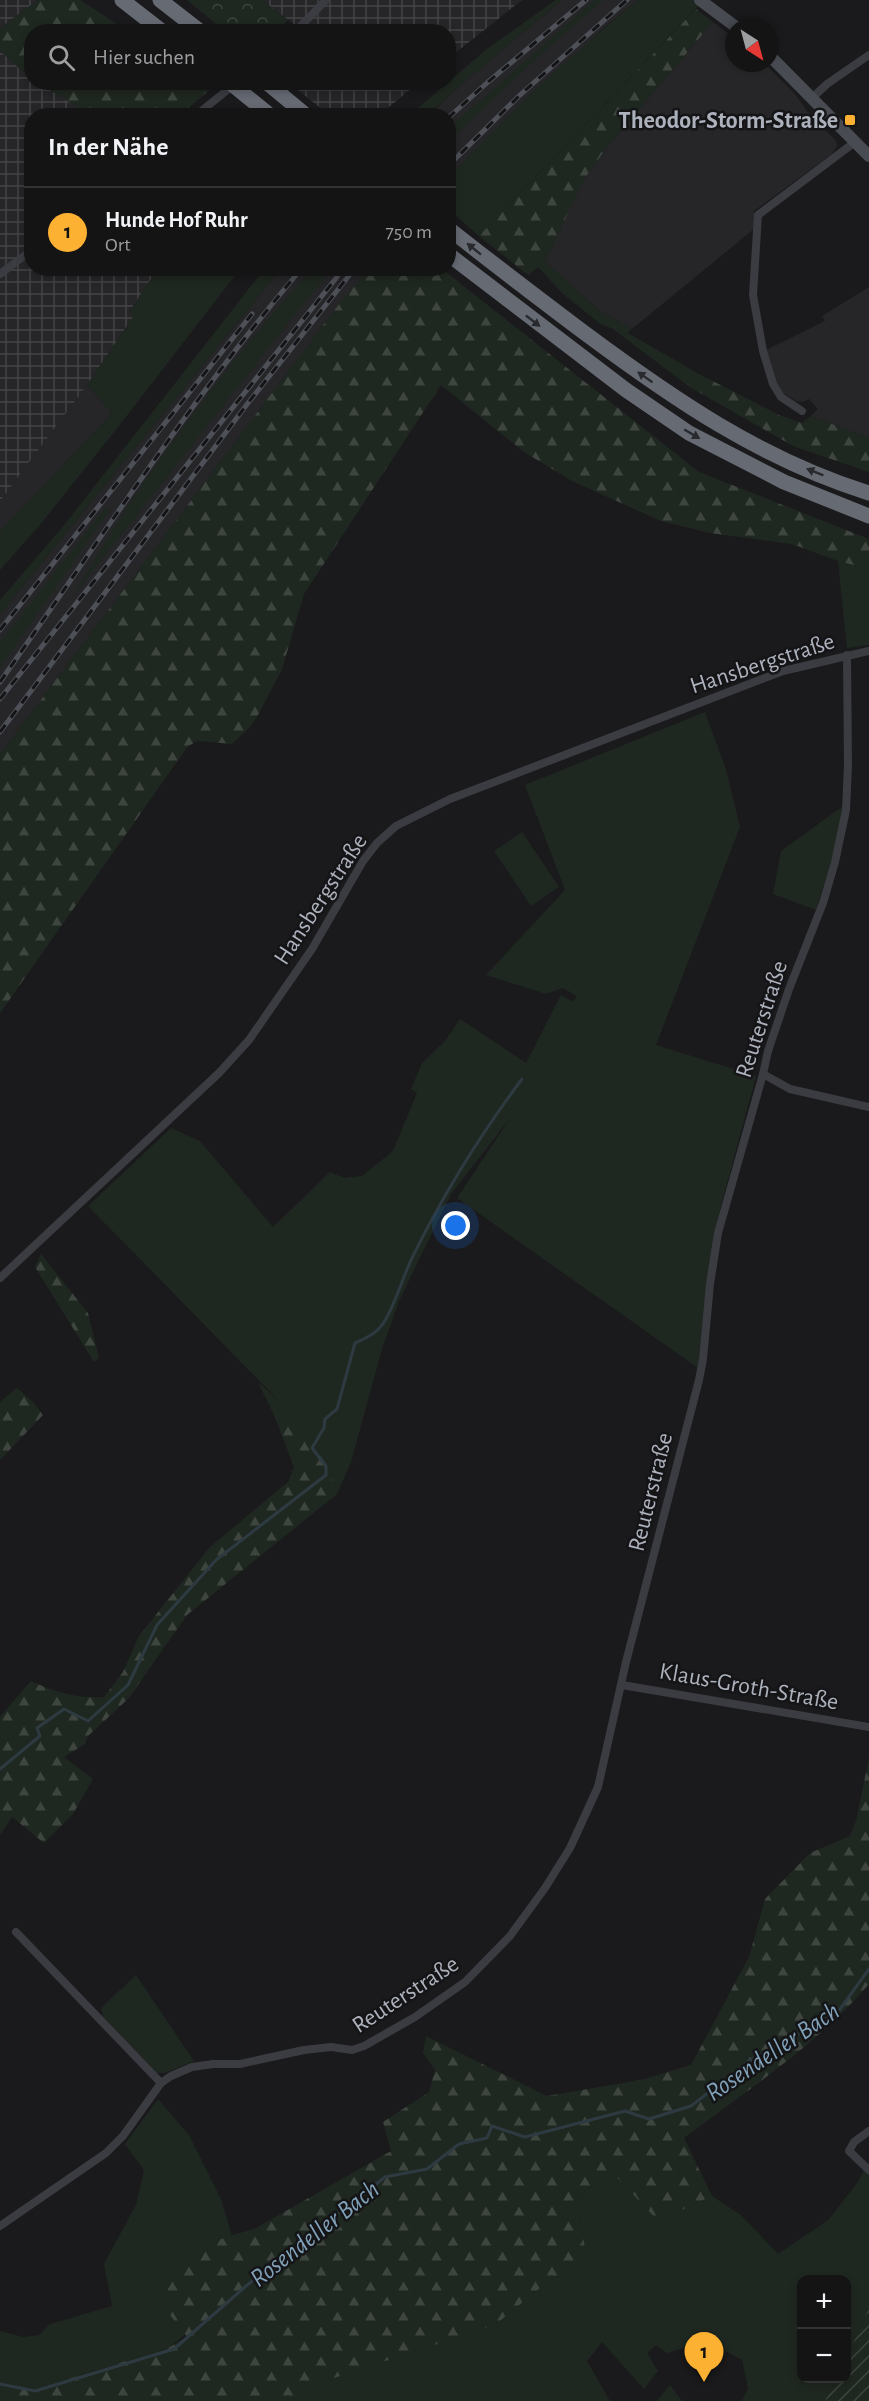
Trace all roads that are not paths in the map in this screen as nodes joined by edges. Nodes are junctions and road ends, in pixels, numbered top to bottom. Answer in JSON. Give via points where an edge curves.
{"nodes":[{"id":1,"x":122,"y":0,"type":"edge"},
{"id":2,"x":160,"y":0,"type":"edge"},
{"id":3,"x":326,"y":0,"type":"edge"},
{"id":4,"x":701,"y":0,"type":"edge"},
{"id":5,"x":725,"y":19,"type":"edge"},
{"id":6,"x":153,"y":24,"type":"edge"},
{"id":7,"x":191,"y":24,"type":"edge"},
{"id":8,"x":303,"y":24,"type":"edge"},
{"id":9,"x":869,"y":55,"type":"edge"},
{"id":10,"x":779,"y":65,"type":"edge"},
{"id":11,"x":227,"y":90,"type":"edge"},
{"id":12,"x":240,"y":90,"type":"edge"},
{"id":13,"x":276,"y":90,"type":"edge"},
{"id":14,"x":812,"y":98,"type":"junction"},
{"id":15,"x":205,"y":108,"type":"edge"},
{"id":16,"x":262,"y":108,"type":"edge"},
{"id":17,"x":297,"y":108,"type":"edge"},
{"id":18,"x":855,"y":142,"type":"junction"},
{"id":19,"x":869,"y":156,"type":"edge"},
{"id":20,"x":456,"y":234,"type":"edge"},
{"id":21,"x":24,"y":256,"type":"edge"},
{"id":22,"x":456,"y":260,"type":"edge"},
{"id":23,"x":0,"y":274,"type":"edge"},
{"id":24,"x":802,"y":411,"type":"dead end"},
{"id":25,"x":869,"y":493,"type":"edge"},
{"id":26,"x":869,"y":516,"type":"edge"},
{"id":27,"x":869,"y":651,"type":"edge"},
{"id":28,"x":847,"y":655,"type":"junction"},
{"id":29,"x":763,"y":1074,"type":"junction"},
{"id":30,"x":869,"y":1107,"type":"edge"},
{"id":31,"x":0,"y":1278,"type":"edge"},
{"id":32,"x":622,"y":1685,"type":"junction"},
{"id":33,"x":869,"y":1727,"type":"edge"},
{"id":34,"x":16,"y":1932,"type":"dead end"},
{"id":35,"x":161,"y":2083,"type":"junction"},
{"id":36,"x":869,"y":2131,"type":"edge"},
{"id":37,"x":869,"y":2170,"type":"edge"},
{"id":38,"x":0,"y":2226,"type":"edge"}],
"edges":[{"from":1,"to":6,"type":"highway"},
{"from":2,"to":7,"type":"highway"},
{"from":3,"to":8,"type":"street"},
{"from":4,"to":5,"type":"street"},
{"from":9,"to":14,"type":"street"},
{"from":10,"to":14,"type":"street"},
{"from":11,"to":15,"type":"street"},
{"from":12,"to":16,"type":"highway","bridge":true},
{"from":13,"to":17,"type":"highway"},
{"from":14,"to":18,"type":"street"},
{"from":18,"to":19,"type":"street"},
{"from":18,"to":24,"type":"street","via":[[758,215],[753,295],[763,351],[781,397]]},
{"from":25,"to":20,"type":"highway","one_way":true,"via":[[788,461],[701,416],[639,374]]},
{"from":21,"to":23,"type":"street"},
{"from":22,"to":26,"type":"highway","one_way":true,"via":[[617,384],[689,433],[784,482]]},
{"from":27,"to":28,"type":"street","name":"Hansbergstraße"},
{"from":28,"to":29,"type":"street","name":"Reuterstraße","via":[[846,810],[829,883],[789,989]]},
{"from":28,"to":31,"type":"street","name":"Hansbergstraße","via":[[783,671],[450,799],[396,826],[363,861],[312,949],[249,1040]]},
{"from":29,"to":30,"type":"street","via":[[790,1089]]},
{"from":29,"to":32,"type":"street","name":"Reuterstraße","via":[[723,1215],[703,1359]]},
{"from":32,"to":33,"type":"street","name":"Klaus-Groth-Straße"},
{"from":32,"to":35,"type":"street","name":"Reuterstraße","via":[[605,1764],[581,1828],[527,1912],[465,1982],[383,2037],[352,2050],[331,2047],[240,2064],[192,2067]]},
{"from":34,"to":35,"type":"street"},
{"from":35,"to":38,"type":"street","name":"Reuterstraße","via":[[106,2153]]},
{"from":36,"to":37,"type":"street","via":[[849,2151]]}]}
